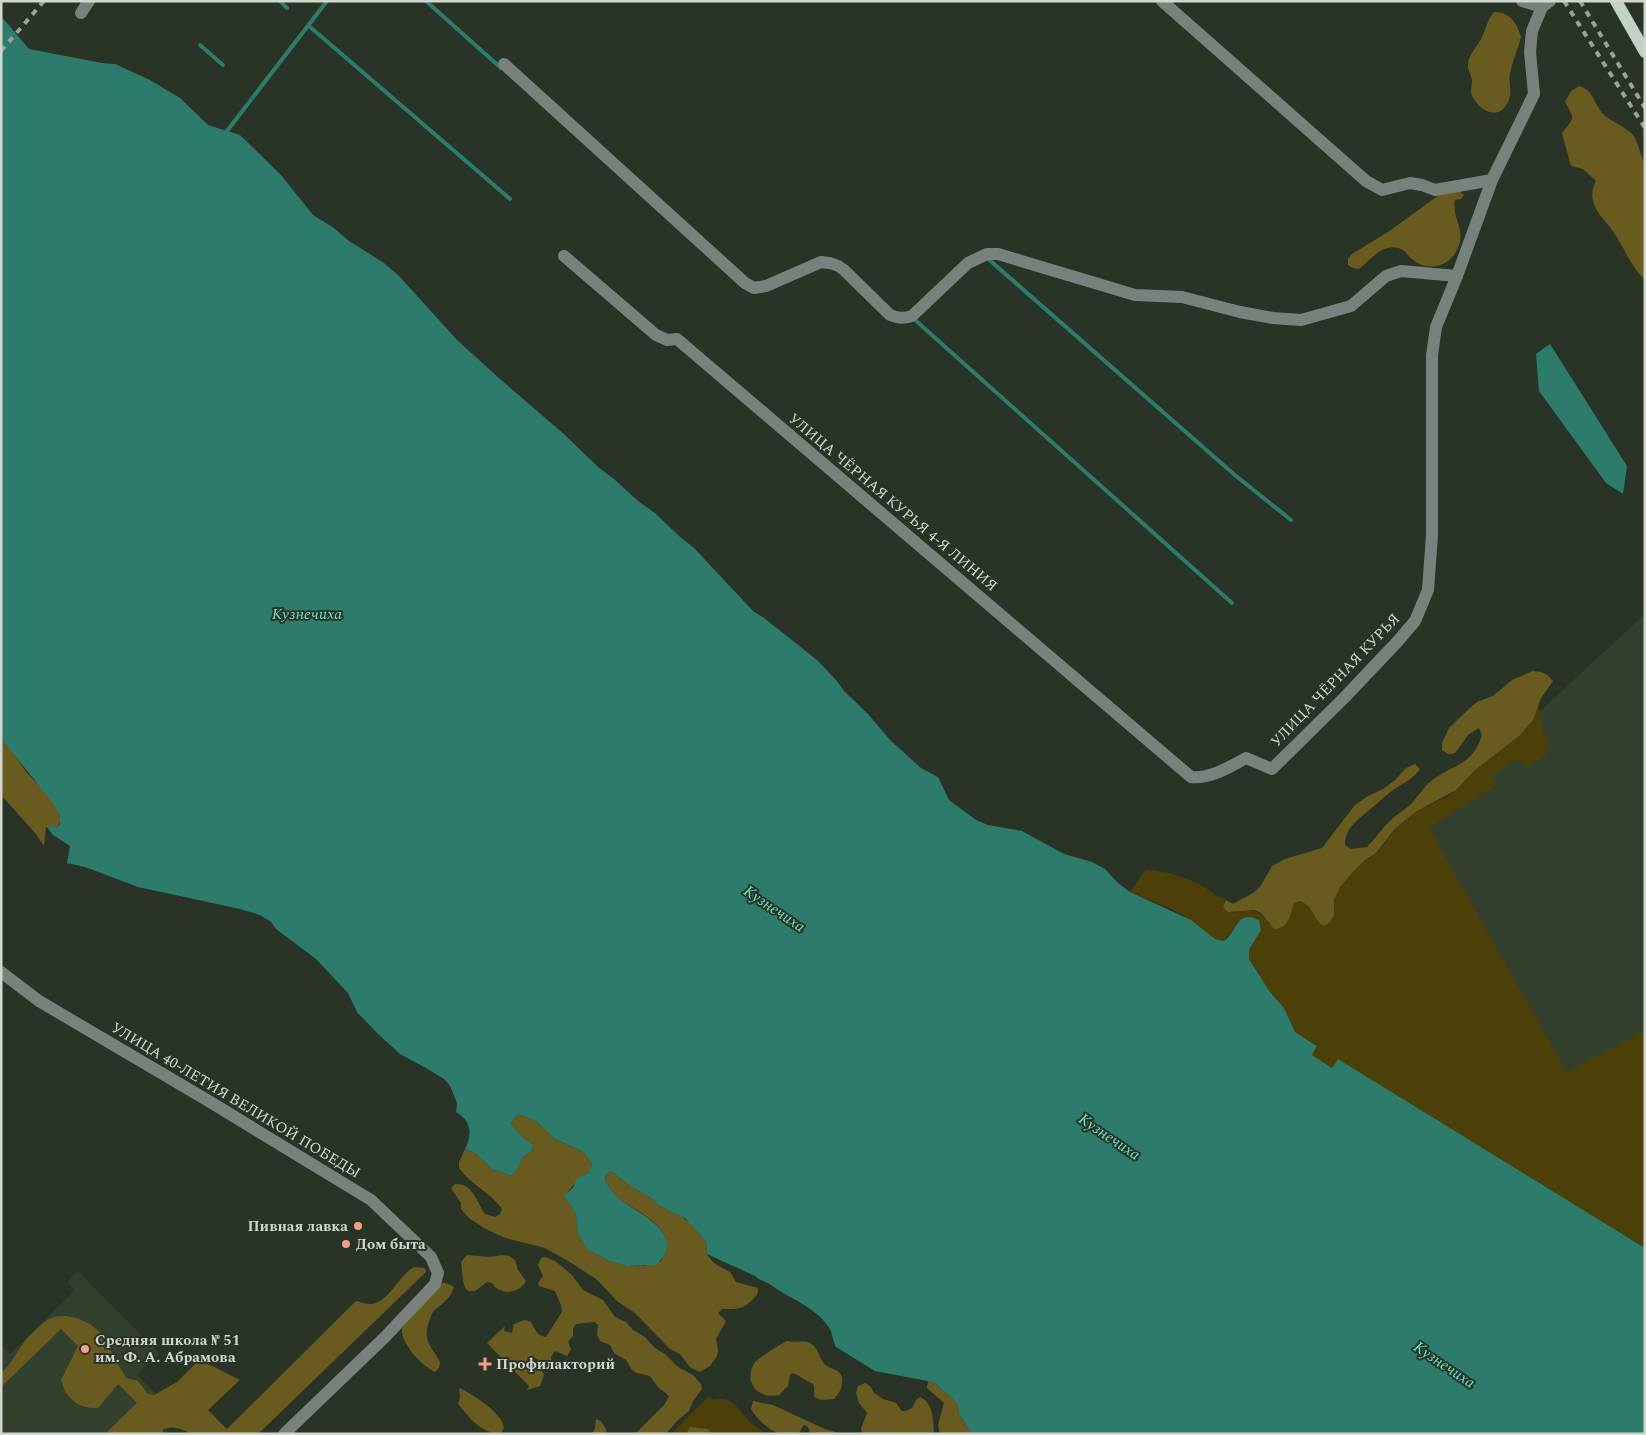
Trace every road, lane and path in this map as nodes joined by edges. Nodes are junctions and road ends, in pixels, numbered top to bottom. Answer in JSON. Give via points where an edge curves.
{"nodes":[{"id":1,"x":89,"y":1,"type":"edge"},
{"id":2,"x":1162,"y":1,"type":"edge"},
{"id":3,"x":1522,"y":1,"type":"edge"},
{"id":4,"x":1616,"y":1,"type":"edge"},
{"id":5,"x":1546,"y":4,"type":"edge"},
{"id":6,"x":81,"y":13,"type":"dead end"},
{"id":7,"x":1645,"y":52,"type":"edge"},
{"id":8,"x":504,"y":64,"type":"dead end"},
{"id":9,"x":1492,"y":180,"type":"junction"},
{"id":10,"x":564,"y":256,"type":"dead end"},
{"id":11,"x":1457,"y":276,"type":"junction"},
{"id":12,"x":1200,"y":778,"type":"joint"},
{"id":13,"x":1,"y":972,"type":"edge"},
{"id":14,"x":284,"y":1434,"type":"edge"}],
"edges":[{"from":1,"to":6,"type":"street"},
{"from":2,"to":9,"type":"street","via":[[1366,181],[1382,190],[1410,183],[1435,190]]},
{"from":3,"to":5,"type":"street"},
{"from":4,"to":7,"type":"main road"},
{"from":5,"to":9,"type":"street","via":[[1532,31],[1530,52],[1534,94]]},
{"from":8,"to":11,"type":"street","via":[[754,288],[828,262],[844,270],[890,315],[905,319],[968,263],[987,254],[998,254],[1135,295],[1182,297],[1240,312],[1301,320],[1351,306],[1386,276],[1400,271]]},
{"from":9,"to":11,"type":"street"},
{"from":10,"to":12,"type":"street","name":"УЛИЦА ЧЁРНАЯ КУРЬЯ 4-Я ЛИНИЯ","via":[[656,335],[667,340],[677,339],[1191,777]]},
{"from":11,"to":12,"type":"street","name":"УЛИЦА ЧЁРНАЯ КУРЬЯ","via":[[1436,327],[1432,355],[1432,535],[1428,590],[1415,621],[1272,769],[1246,758]]},
{"from":13,"to":14,"type":"street","name":"УЛИЦА 40-ЛЕТИЯ ВЕЛИКОЙ ПОБЕДЫ","via":[[39,1001],[371,1200],[431,1257],[438,1273],[435,1284]]}]}
